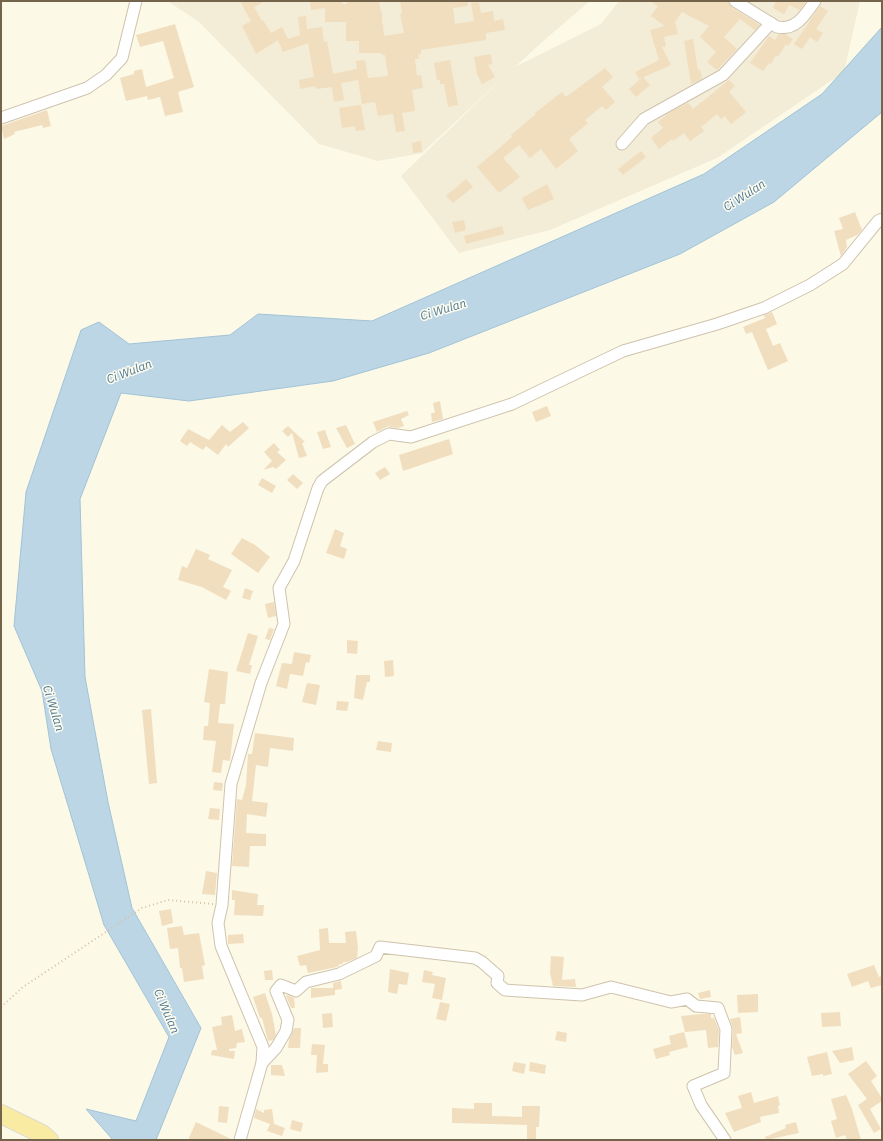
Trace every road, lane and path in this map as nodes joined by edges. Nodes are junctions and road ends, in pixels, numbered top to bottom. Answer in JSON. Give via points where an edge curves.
{"nodes":[{"id":1,"x":136,"y":1,"type":"edge"},
{"id":2,"x":735,"y":1,"type":"edge"},
{"id":3,"x":815,"y":1,"type":"edge"},
{"id":4,"x":771,"y":23,"type":"junction"},
{"id":5,"x":1,"y":118,"type":"edge"},
{"id":6,"x":622,"y":144,"type":"dead end"},
{"id":7,"x":882,"y":219,"type":"edge"},
{"id":8,"x":222,"y":905,"type":"junction"},
{"id":9,"x":1,"y":1007,"type":"edge"},
{"id":10,"x":262,"y":1063,"type":"junction"},
{"id":11,"x":1,"y":1114,"type":"edge"},
{"id":12,"x":50,"y":1140,"type":"edge"},
{"id":13,"x":240,"y":1140,"type":"edge"},
{"id":14,"x":725,"y":1140,"type":"edge"}],
"edges":[{"from":1,"to":5,"type":"street","via":[[122,58],[106,75],[87,88]]},
{"from":2,"to":4,"type":"street"},
{"from":3,"to":4,"type":"street","via":[[796,24],[783,28]]},
{"from":4,"to":6,"type":"street","via":[[723,75],[644,119]]},
{"from":7,"to":8,"type":"street","via":[[843,264],[810,285],[764,308],[623,351],[512,404],[411,437],[389,434],[373,442],[322,481],[294,561],[278,588],[284,624],[261,683],[231,784]]},
{"from":8,"to":9,"type":"path","via":[[168,900],[142,908],[23,986]]},
{"from":8,"to":10,"type":"street","via":[[218,923],[221,946],[263,1048]]},
{"from":10,"to":13,"type":"street"},
{"from":10,"to":14,"type":"street","via":[[276,1048],[286,1031],[288,1020],[276,991],[281,985],[296,991],[306,982],[339,974],[376,956],[380,947],[475,958],[498,976],[497,983],[505,990],[582,995],[611,986],[672,1002],[687,998],[696,1006],[718,1008],[726,1029],[724,1072],[693,1086],[701,1106]]},
{"from":11,"to":12,"type":"main road"}]}
